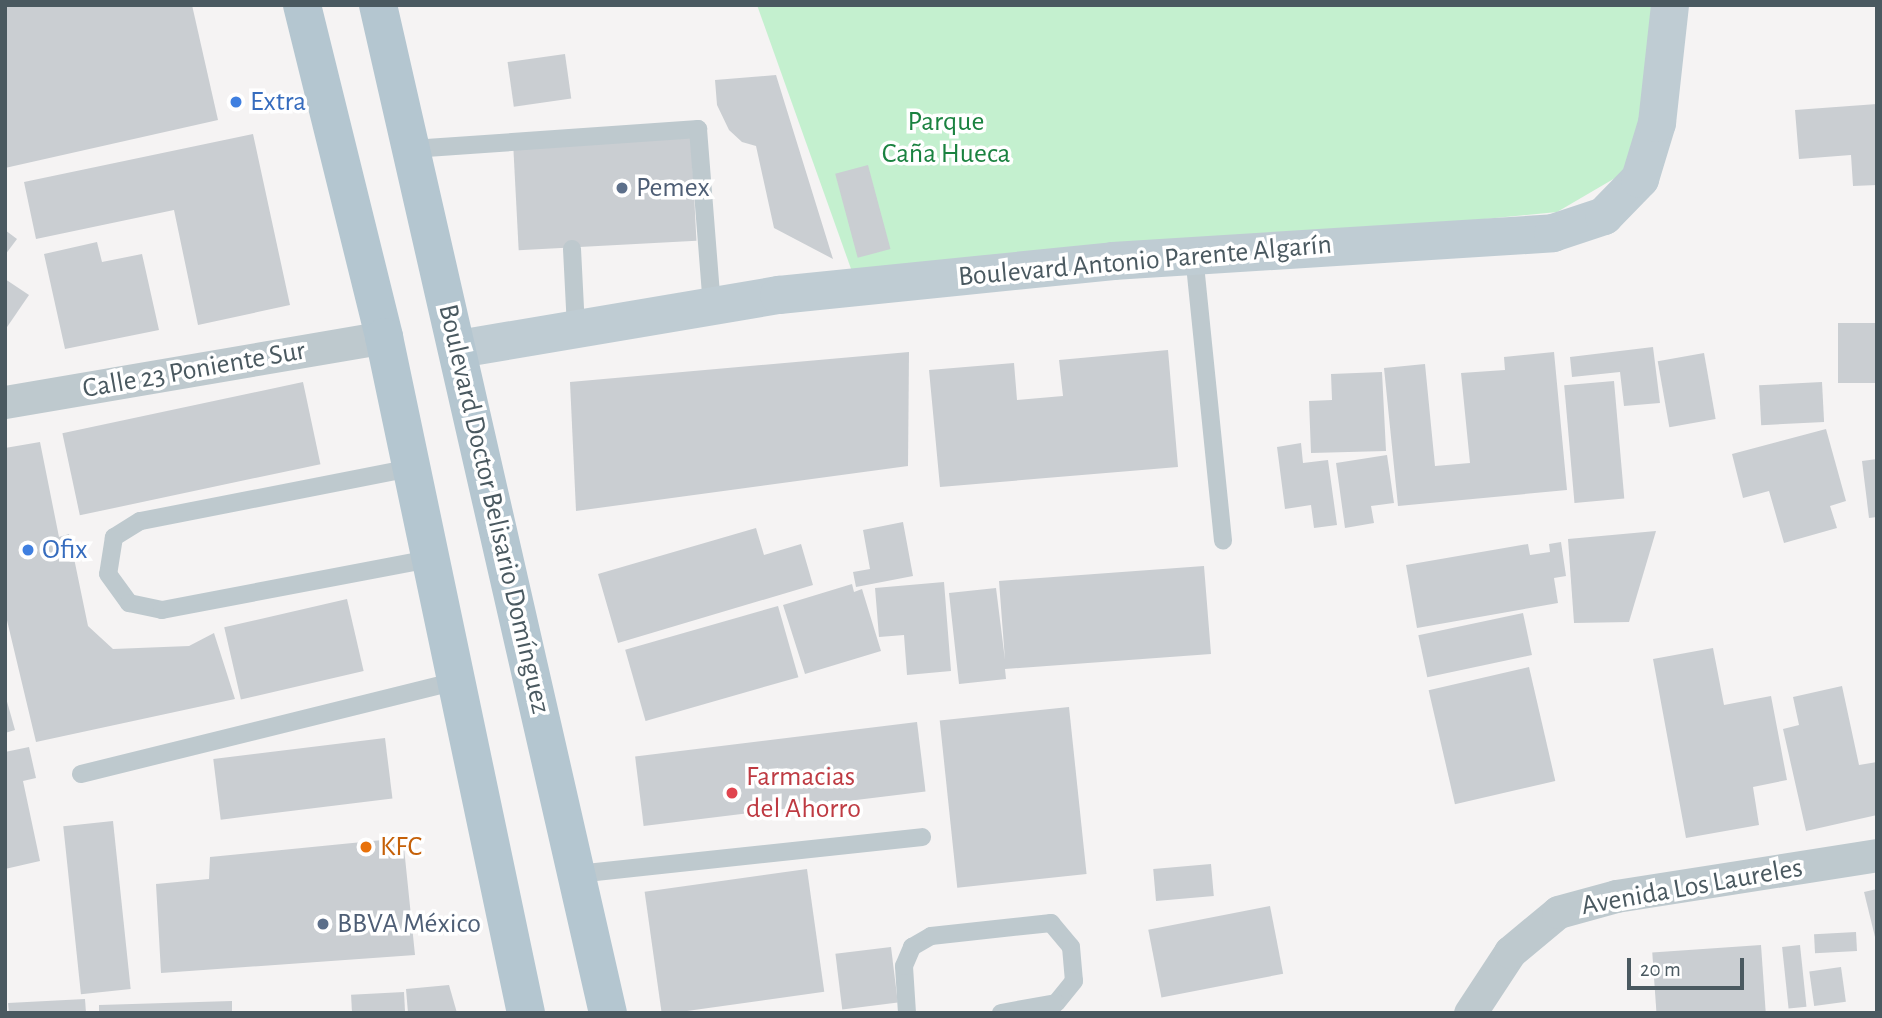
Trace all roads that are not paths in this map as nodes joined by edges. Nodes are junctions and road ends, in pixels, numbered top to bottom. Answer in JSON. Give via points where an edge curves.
{"nodes":[{"id":1,"x":302,"y":5,"type":"edge"},
{"id":2,"x":378,"y":5,"type":"edge"},
{"id":3,"x":1670,"y":5,"type":"edge"},
{"id":4,"x":412,"y":149,"type":"junction"},
{"id":5,"x":572,"y":250,"type":"dead end"},
{"id":6,"x":1194,"y":255,"type":"junction"},
{"id":7,"x":712,"y":306,"type":"junction"},
{"id":8,"x":576,"y":328,"type":"junction"},
{"id":9,"x":384,"y":337,"type":"junction"},
{"id":10,"x":459,"y":349,"type":"junction"},
{"id":11,"x":5,"y":402,"type":"edge"},
{"id":12,"x":411,"y":468,"type":"junction"},
{"id":13,"x":1223,"y":541,"type":"dead end"},
{"id":14,"x":430,"y":559,"type":"junction"},
{"id":15,"x":456,"y":681,"type":"junction"},
{"id":16,"x":81,"y":774,"type":"dead end"},
{"id":17,"x":922,"y":837,"type":"dead end"},
{"id":18,"x":1877,"y":855,"type":"edge"},
{"id":19,"x":577,"y":874,"type":"junction"},
{"id":20,"x":526,"y":1013,"type":"edge"},
{"id":21,"x":608,"y":1013,"type":"edge"},
{"id":22,"x":907,"y":1013,"type":"edge"},
{"id":23,"x":1001,"y":1013,"type":"edge"},
{"id":24,"x":1470,"y":1013,"type":"edge"}],
"edges":[{"from":1,"to":9,"type":"main road"},
{"from":2,"to":4,"type":"main road","name":"Boulevard Doctor Belisario Domínguez"},
{"from":3,"to":6,"type":"main road","name":"Boulevard Antonio Parente Algarín","via":[[1657,123],[1640,179],[1604,216],[1553,233]]},
{"from":4,"to":7,"type":"lane","via":[[698,129]]},
{"from":4,"to":10,"type":"main road","name":"Boulevard Doctor Belisario Domínguez"},
{"from":5,"to":8,"type":"lane"},
{"from":6,"to":7,"type":"main road","name":"Boulevard Antonio Parente Algarín","via":[[792,294]]},
{"from":6,"to":13,"type":"lane"},
{"from":7,"to":8,"type":"main road","name":"Boulevard Antonio Parente Algarín"},
{"from":8,"to":10,"type":"main road","name":"Boulevard Antonio Parente Algarín"},
{"from":9,"to":11,"type":"street","name":"Calle 23 Poniente Sur"},
{"from":9,"to":12,"type":"main road"},
{"from":10,"to":19,"type":"main road","name":"Boulevard Doctor Belisario Domínguez"},
{"from":12,"to":14,"type":"main road"},
{"from":12,"to":14,"type":"lane","via":[[140,521],[114,537],[108,575],[129,603],[162,610]]},
{"from":14,"to":15,"type":"main road"},
{"from":15,"to":16,"type":"lane"},
{"from":15,"to":20,"type":"main road"},
{"from":17,"to":19,"type":"lane"},
{"from":18,"to":24,"type":"street","name":"Avenida Los Laureles","via":[[1615,896],[1558,912],[1510,952]]},
{"from":19,"to":21,"type":"main road","name":"Boulevard Doctor Belisario Domínguez"},
{"from":22,"to":23,"type":"lane","via":[[904,966],[912,947],[931,936],[1051,923],[1071,947],[1074,981],[1056,1003]]}]}
